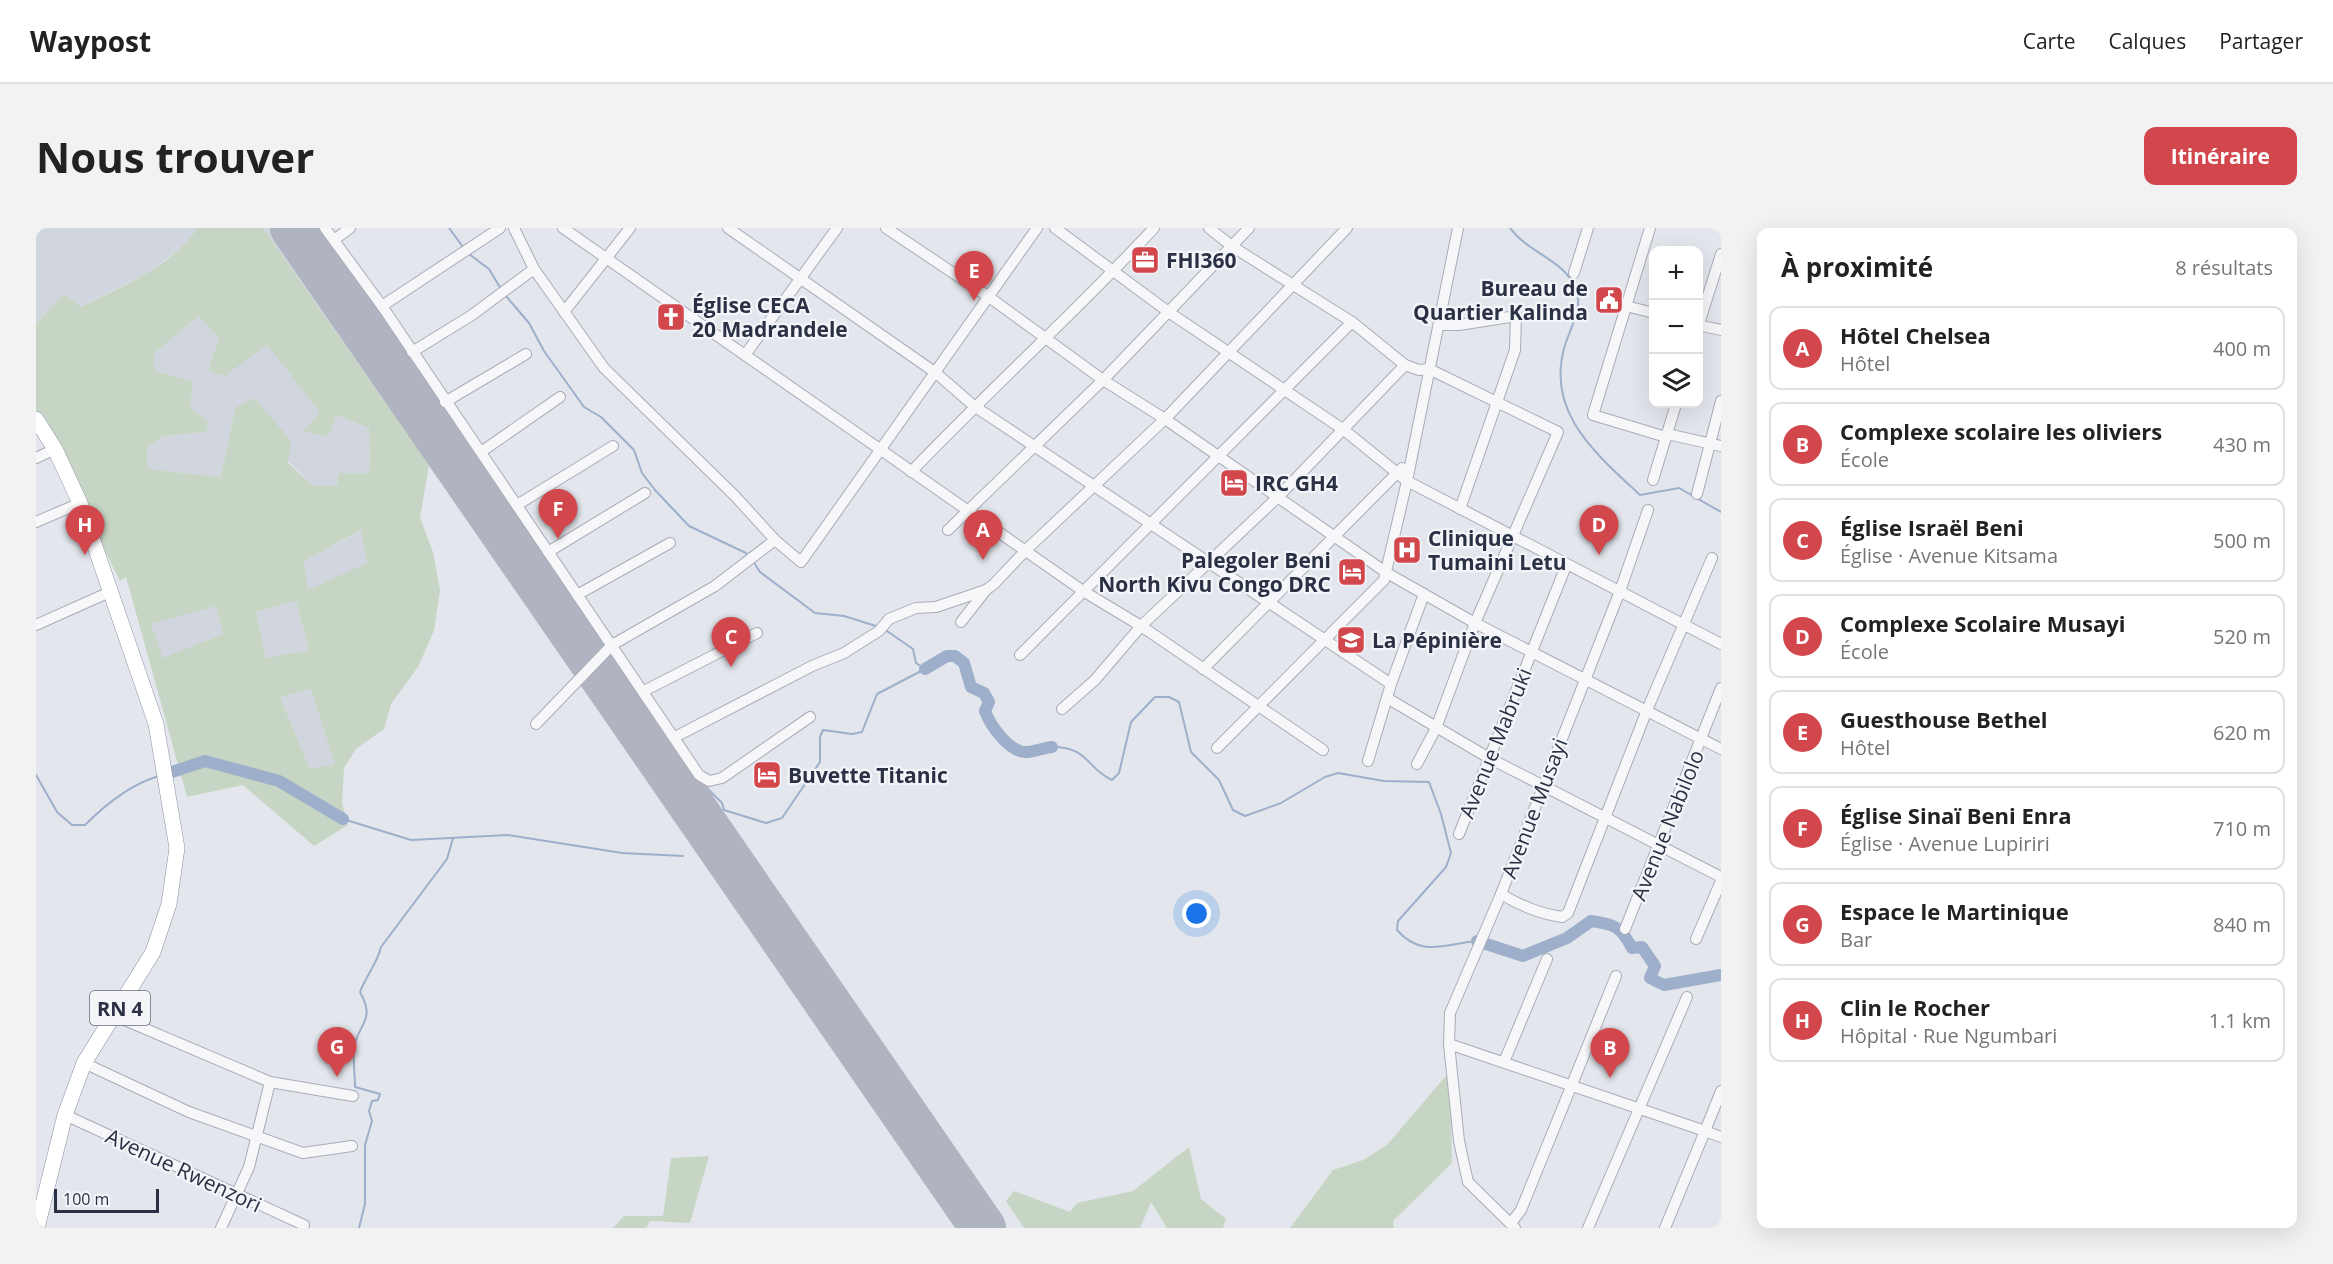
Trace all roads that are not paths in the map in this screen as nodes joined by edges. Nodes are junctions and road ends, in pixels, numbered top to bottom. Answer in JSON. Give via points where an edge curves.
{"nodes":[{"id":1,"x":325,"y":228,"type":"edge"},
{"id":2,"x":350,"y":228,"type":"edge"},
{"id":3,"x":500,"y":228,"type":"edge"},
{"id":4,"x":514,"y":228,"type":"edge"},
{"id":5,"x":563,"y":228,"type":"edge"},
{"id":6,"x":630,"y":228,"type":"edge"},
{"id":7,"x":728,"y":228,"type":"edge"},
{"id":8,"x":837,"y":228,"type":"edge"},
{"id":9,"x":886,"y":228,"type":"edge"},
{"id":10,"x":1038,"y":228,"type":"edge"},
{"id":11,"x":1055,"y":228,"type":"edge"},
{"id":12,"x":1154,"y":228,"type":"edge"},
{"id":13,"x":1209,"y":228,"type":"edge"},
{"id":14,"x":1249,"y":228,"type":"edge"},
{"id":15,"x":1347,"y":228,"type":"edge"},
{"id":16,"x":1458,"y":228,"type":"edge"},
{"id":17,"x":1588,"y":228,"type":"edge"},
{"id":18,"x":1650,"y":228,"type":"edge"},
{"id":19,"x":334,"y":240,"type":"junction"},
{"id":20,"x":1233,"y":247,"type":"junction"},
{"id":21,"x":1721,"y":254,"type":"edge"},
{"id":22,"x":607,"y":258,"type":"junction"},
{"id":23,"x":534,"y":269,"type":"junction"},
{"id":24,"x":1113,"y":272,"type":"junction"},
{"id":25,"x":1574,"y":273,"type":"dead end"},
{"id":26,"x":800,"y":277,"type":"junction"},
{"id":27,"x":1292,"y":284,"type":"junction"},
{"id":28,"x":989,"y":297,"type":"junction"},
{"id":29,"x":382,"y":306,"type":"junction"},
{"id":30,"x":1626,"y":306,"type":"junction"},
{"id":31,"x":564,"y":312,"type":"junction"},
{"id":32,"x":1649,"y":312,"type":"edge"},
{"id":33,"x":1170,"y":313,"type":"junction"},
{"id":34,"x":1703,"y":313,"type":"edge"},
{"id":35,"x":1352,"y":322,"type":"junction"},
{"id":36,"x":1439,"y":326,"type":"junction"},
{"id":37,"x":1703,"y":327,"type":"edge"},
{"id":38,"x":1721,"y":330,"type":"edge"},
{"id":39,"x":1045,"y":339,"type":"junction"},
{"id":40,"x":412,"y":351,"type":"junction"},
{"id":41,"x":1228,"y":351,"type":"junction"},
{"id":42,"x":526,"y":354,"type":"dead end"},
{"id":43,"x":745,"y":355,"type":"junction"},
{"id":44,"x":1405,"y":365,"type":"junction"},
{"id":45,"x":1429,"y":369,"type":"junction"},
{"id":46,"x":936,"y":373,"type":"junction"},
{"id":47,"x":1103,"y":380,"type":"junction"},
{"id":48,"x":1285,"y":391,"type":"junction"},
{"id":49,"x":560,"y":397,"type":"dead end"},
{"id":50,"x":1721,"y":401,"type":"edge"},
{"id":51,"x":445,"y":402,"type":"junction"},
{"id":52,"x":1497,"y":402,"type":"junction"},
{"id":53,"x":974,"y":406,"type":"junction"},
{"id":54,"x":1675,"y":408,"type":"edge"},
{"id":55,"x":36,"y":419,"type":"edge"},
{"id":56,"x":1165,"y":419,"type":"junction"},
{"id":57,"x":1344,"y":430,"type":"junction"},
{"id":58,"x":1666,"y":435,"type":"junction"},
{"id":59,"x":1708,"y":443,"type":"junction"},
{"id":60,"x":1036,"y":445,"type":"junction"},
{"id":61,"x":613,"y":446,"type":"dead end"},
{"id":62,"x":1721,"y":446,"type":"edge"},
{"id":63,"x":55,"y":449,"type":"junction"},
{"id":64,"x":882,"y":451,"type":"junction"},
{"id":65,"x":481,"y":452,"type":"junction"},
{"id":66,"x":1412,"y":456,"type":"junction"},
{"id":67,"x":1220,"y":457,"type":"junction"},
{"id":68,"x":36,"y":458,"type":"edge"},
{"id":69,"x":911,"y":472,"type":"junction"},
{"id":70,"x":1399,"y":472,"type":"junction"},
{"id":71,"x":1653,"y":480,"type":"dead end"},
{"id":72,"x":1407,"y":481,"type":"junction"},
{"id":73,"x":1095,"y":484,"type":"junction"},
{"id":74,"x":645,"y":493,"type":"dead end"},
{"id":75,"x":1697,"y":494,"type":"dead end"},
{"id":76,"x":1278,"y":497,"type":"junction"},
{"id":77,"x":80,"y":503,"type":"junction"},
{"id":78,"x":517,"y":506,"type":"junction"},
{"id":79,"x":1460,"y":509,"type":"junction"},
{"id":80,"x":970,"y":510,"type":"junction"},
{"id":81,"x":1648,"y":510,"type":"dead end"},
{"id":82,"x":36,"y":522,"type":"edge"},
{"id":83,"x":1150,"y":524,"type":"junction"},
{"id":84,"x":948,"y":530,"type":"dead end"},
{"id":85,"x":1335,"y":536,"type":"junction"},
{"id":86,"x":1513,"y":537,"type":"junction"},
{"id":87,"x":775,"y":540,"type":"junction"},
{"id":88,"x":670,"y":543,"type":"dead end"},
{"id":89,"x":1027,"y":549,"type":"junction"},
{"id":90,"x":548,"y":552,"type":"junction"},
{"id":91,"x":1712,"y":558,"type":"dead end"},
{"id":92,"x":1209,"y":563,"type":"junction"},
{"id":93,"x":1566,"y":566,"type":"junction"},
{"id":94,"x":1387,"y":573,"type":"junction"},
{"id":95,"x":986,"y":590,"type":"junction"},
{"id":96,"x":112,"y":591,"type":"junction"},
{"id":97,"x":1083,"y":591,"type":"junction"},
{"id":98,"x":1620,"y":591,"type":"junction"},
{"id":99,"x":1424,"y":594,"type":"junction"},
{"id":100,"x":577,"y":595,"type":"junction"},
{"id":101,"x":1270,"y":600,"type":"junction"},
{"id":102,"x":961,"y":622,"type":"dead end"},
{"id":103,"x":1475,"y":623,"type":"junction"},
{"id":104,"x":1684,"y":623,"type":"junction"},
{"id":105,"x":36,"y":625,"type":"edge"},
{"id":106,"x":1141,"y":626,"type":"junction"},
{"id":107,"x":757,"y":633,"type":"dead end"},
{"id":108,"x":1325,"y":641,"type":"junction"},
{"id":109,"x":1721,"y":644,"type":"edge"},
{"id":110,"x":612,"y":645,"type":"junction"},
{"id":111,"x":1531,"y":651,"type":"junction"},
{"id":112,"x":1020,"y":655,"type":"dead end"},
{"id":113,"x":1203,"y":669,"type":"junction"},
{"id":114,"x":1584,"y":678,"type":"junction"},
{"id":115,"x":1391,"y":684,"type":"junction"},
{"id":116,"x":1721,"y":688,"type":"edge"},
{"id":117,"x":644,"y":690,"type":"junction"},
{"id":118,"x":1387,"y":698,"type":"junction"},
{"id":119,"x":1258,"y":706,"type":"junction"},
{"id":120,"x":1062,"y":709,"type":"dead end"},
{"id":121,"x":1647,"y":710,"type":"junction"},
{"id":122,"x":810,"y":717,"type":"dead end"},
{"id":123,"x":536,"y":724,"type":"dead end"},
{"id":124,"x":1436,"y":728,"type":"junction"},
{"id":125,"x":675,"y":737,"type":"junction"},
{"id":126,"x":1701,"y":739,"type":"junction"},
{"id":127,"x":1217,"y":748,"type":"dead end"},
{"id":128,"x":1721,"y":749,"type":"edge"},
{"id":129,"x":1323,"y":750,"type":"dead end"},
{"id":130,"x":1489,"y":758,"type":"junction"},
{"id":131,"x":1368,"y":761,"type":"dead end"},
{"id":132,"x":1417,"y":764,"type":"dead end"},
{"id":133,"x":1544,"y":785,"type":"junction"},
{"id":134,"x":1607,"y":816,"type":"junction"},
{"id":135,"x":1459,"y":834,"type":"dead end"},
{"id":136,"x":1660,"y":845,"type":"junction"},
{"id":137,"x":1721,"y":877,"type":"edge"},
{"id":138,"x":1721,"y":881,"type":"edge"},
{"id":139,"x":1501,"y":894,"type":"junction"},
{"id":140,"x":1625,"y":929,"type":"dead end"},
{"id":141,"x":1696,"y":939,"type":"dead end"},
{"id":142,"x":1547,"y":959,"type":"dead end"},
{"id":143,"x":1616,"y":976,"type":"dead end"},
{"id":144,"x":1687,"y":997,"type":"dead end"},
{"id":145,"x":116,"y":1016,"type":"junction"},
{"id":146,"x":1449,"y":1044,"type":"junction"},
{"id":147,"x":1504,"y":1062,"type":"junction"},
{"id":148,"x":84,"y":1063,"type":"junction"},
{"id":149,"x":270,"y":1082,"type":"junction"},
{"id":150,"x":1572,"y":1085,"type":"junction"},
{"id":151,"x":1721,"y":1091,"type":"edge"},
{"id":152,"x":353,"y":1096,"type":"dead end"},
{"id":153,"x":1638,"y":1107,"type":"junction"},
{"id":154,"x":64,"y":1115,"type":"junction"},
{"id":155,"x":1705,"y":1131,"type":"junction"},
{"id":156,"x":258,"y":1137,"type":"junction"},
{"id":157,"x":1721,"y":1137,"type":"edge"},
{"id":158,"x":352,"y":1146,"type":"dead end"},
{"id":159,"x":236,"y":1194,"type":"junction"},
{"id":160,"x":304,"y":1225,"type":"dead end"},
{"id":161,"x":1513,"y":1226,"type":"edge"},
{"id":162,"x":37,"y":1228,"type":"edge"},
{"id":163,"x":221,"y":1228,"type":"edge"},
{"id":164,"x":1588,"y":1228,"type":"edge"},
{"id":165,"x":1665,"y":1228,"type":"edge"}],
"edges":[{"from":1,"to":19,"type":"street"},
{"from":2,"to":19,"type":"street"},
{"from":3,"to":29,"type":"street"},
{"from":4,"to":23,"type":"street"},
{"from":5,"to":22,"type":"street"},
{"from":6,"to":22,"type":"street"},
{"from":7,"to":26,"type":"street"},
{"from":8,"to":26,"type":"street"},
{"from":9,"to":28,"type":"street"},
{"from":10,"to":28,"type":"street"},
{"from":11,"to":24,"type":"street"},
{"from":12,"to":24,"type":"street"},
{"from":13,"to":20,"type":"street"},
{"from":14,"to":20,"type":"street"},
{"from":15,"to":27,"type":"street"},
{"from":16,"to":36,"type":"street"},
{"from":17,"to":25,"type":"street"},
{"from":18,"to":30,"type":"street"},
{"from":19,"to":29,"type":"street"},
{"from":20,"to":27,"type":"street"},
{"from":20,"to":33,"type":"street"},
{"from":21,"to":34,"type":"street"},
{"from":22,"to":31,"type":"street"},
{"from":22,"to":43,"type":"street"},
{"from":23,"to":31,"type":"street"},
{"from":23,"to":40,"type":"street","via":[[472,315]]},
{"from":24,"to":33,"type":"street"},
{"from":24,"to":39,"type":"street"},
{"from":26,"to":43,"type":"street"},
{"from":26,"to":46,"type":"street"},
{"from":27,"to":35,"type":"street"},
{"from":27,"to":41,"type":"street"},
{"from":28,"to":39,"type":"street"},
{"from":28,"to":46,"type":"street"},
{"from":29,"to":40,"type":"street"},
{"from":30,"to":32,"type":"street"},
{"from":30,"to":58,"type":"street","via":[[1593,415]]},
{"from":31,"to":87,"type":"street","via":[[604,368]]},
{"from":33,"to":41,"type":"street"},
{"from":33,"to":47,"type":"street"},
{"from":35,"to":44,"type":"street"},
{"from":35,"to":48,"type":"street"},
{"from":36,"to":45,"type":"street"},
{"from":36,"to":52,"type":"street","via":[[1516,316],[1515,350]]},
{"from":37,"to":38,"type":"street"},
{"from":39,"to":47,"type":"street"},
{"from":39,"to":53,"type":"street"},
{"from":40,"to":51,"type":"street"},
{"from":41,"to":48,"type":"street"},
{"from":41,"to":56,"type":"street"},
{"from":42,"to":51,"type":"street"},
{"from":43,"to":64,"type":"street"},
{"from":44,"to":45,"type":"street"},
{"from":44,"to":57,"type":"street"},
{"from":45,"to":52,"type":"street"},
{"from":45,"to":66,"type":"street"},
{"from":46,"to":53,"type":"street"},
{"from":46,"to":64,"type":"street"},
{"from":47,"to":56,"type":"street"},
{"from":47,"to":60,"type":"street"},
{"from":48,"to":57,"type":"street"},
{"from":48,"to":67,"type":"street"},
{"from":49,"to":65,"type":"street"},
{"from":50,"to":59,"type":"street"},
{"from":51,"to":65,"type":"street"},
{"from":52,"to":79,"type":"street"},
{"from":52,"to":86,"type":"street","via":[[1558,432]]},
{"from":53,"to":60,"type":"street"},
{"from":53,"to":69,"type":"street"},
{"from":54,"to":58,"type":"street"},
{"from":55,"to":63,"type":"highway","number":"RN 4"},
{"from":56,"to":67,"type":"street"},
{"from":56,"to":73,"type":"street"},
{"from":57,"to":70,"type":"street"},
{"from":57,"to":76,"type":"street"},
{"from":58,"to":59,"type":"street"},
{"from":58,"to":71,"type":"street"},
{"from":59,"to":62,"type":"street"},
{"from":59,"to":75,"type":"street"},
{"from":60,"to":73,"type":"street"},
{"from":60,"to":80,"type":"street"},
{"from":61,"to":78,"type":"street"},
{"from":63,"to":68,"type":"street"},
{"from":63,"to":77,"type":"highway","number":"RN 4"},
{"from":64,"to":69,"type":"street"},
{"from":64,"to":87,"type":"street","via":[[803,561]]},
{"from":65,"to":78,"type":"street"},
{"from":66,"to":70,"type":"street"},
{"from":66,"to":72,"type":"street"},
{"from":67,"to":76,"type":"street"},
{"from":67,"to":83,"type":"street"},
{"from":69,"to":80,"type":"street"},
{"from":70,"to":72,"type":"street"},
{"from":70,"to":85,"type":"street"},
{"from":72,"to":79,"type":"street"},
{"from":72,"to":94,"type":"street"},
{"from":73,"to":83,"type":"street"},
{"from":73,"to":89,"type":"street"},
{"from":74,"to":90,"type":"street"},
{"from":76,"to":85,"type":"street"},
{"from":76,"to":92,"type":"street"},
{"from":77,"to":82,"type":"street"},
{"from":77,"to":96,"type":"highway","number":"RN 4"},
{"from":78,"to":90,"type":"street"},
{"from":79,"to":86,"type":"street"},
{"from":80,"to":84,"type":"street"},
{"from":80,"to":89,"type":"street"},
{"from":81,"to":98,"type":"street","name":"Avenue Musayi"},
{"from":83,"to":92,"type":"street"},
{"from":83,"to":97,"type":"street"},
{"from":85,"to":94,"type":"street"},
{"from":85,"to":101,"type":"street"},
{"from":86,"to":93,"type":"street"},
{"from":86,"to":103,"type":"street"},
{"from":87,"to":110,"type":"street","via":[[715,586]]},
{"from":88,"to":100,"type":"street"},
{"from":89,"to":95,"type":"street"},
{"from":89,"to":97,"type":"street"},
{"from":90,"to":100,"type":"street"},
{"from":91,"to":104,"type":"street"},
{"from":92,"to":101,"type":"street"},
{"from":92,"to":106,"type":"street"},
{"from":93,"to":98,"type":"street"},
{"from":93,"to":111,"type":"street","name":"Avenue Mabruki"},
{"from":94,"to":99,"type":"street"},
{"from":94,"to":108,"type":"street"},
{"from":95,"to":102,"type":"street"},
{"from":95,"to":125,"type":"street","via":[[889,619],[879,631],[834,659],[812,666]]},
{"from":96,"to":105,"type":"street"},
{"from":96,"to":145,"type":"highway","number":"RN 4","via":[[156,724],[177,848],[169,904],[153,952]]},
{"from":97,"to":106,"type":"street"},
{"from":97,"to":112,"type":"street"},
{"from":98,"to":104,"type":"street"},
{"from":98,"to":114,"type":"street","name":"Avenue Musayi"},
{"from":99,"to":103,"type":"street"},
{"from":99,"to":115,"type":"street"},
{"from":100,"to":110,"type":"street"},
{"from":101,"to":108,"type":"street"},
{"from":101,"to":113,"type":"street"},
{"from":103,"to":111,"type":"street"},
{"from":103,"to":124,"type":"street"},
{"from":104,"to":109,"type":"street"},
{"from":104,"to":121,"type":"street"},
{"from":106,"to":113,"type":"street"},
{"from":106,"to":120,"type":"street","via":[[1095,680]]},
{"from":107,"to":117,"type":"street"},
{"from":108,"to":115,"type":"street"},
{"from":108,"to":119,"type":"street"},
{"from":110,"to":117,"type":"street"},
{"from":110,"to":123,"type":"street"},
{"from":111,"to":114,"type":"street"},
{"from":111,"to":130,"type":"street","name":"Avenue Mabruki"},
{"from":113,"to":119,"type":"street"},
{"from":114,"to":121,"type":"street"},
{"from":114,"to":133,"type":"street","name":"Avenue Musayi"},
{"from":115,"to":118,"type":"street"},
{"from":116,"to":126,"type":"street","name":"Avenue Nabilolo"},
{"from":117,"to":125,"type":"street"},
{"from":118,"to":124,"type":"street"},
{"from":118,"to":131,"type":"street"},
{"from":119,"to":127,"type":"street"},
{"from":119,"to":129,"type":"street"},
{"from":121,"to":126,"type":"street"},
{"from":121,"to":134,"type":"street"},
{"from":122,"to":125,"type":"street","via":[[710,781],[699,775]]},
{"from":124,"to":130,"type":"street"},
{"from":124,"to":132,"type":"street"},
{"from":126,"to":128,"type":"street"},
{"from":126,"to":136,"type":"street","name":"Avenue Nabilolo"},
{"from":130,"to":133,"type":"street"},
{"from":130,"to":135,"type":"street","name":"Avenue Mabruki"},
{"from":133,"to":134,"type":"street"},
{"from":133,"to":139,"type":"street","name":"Avenue Musayi"},
{"from":134,"to":136,"type":"street"},
{"from":134,"to":139,"type":"street","via":[[1568,913],[1562,917]]},
{"from":136,"to":137,"type":"street"},
{"from":136,"to":140,"type":"street","name":"Avenue Nabilolo"},
{"from":138,"to":141,"type":"street"},
{"from":139,"to":146,"type":"street","name":"Avenue Musayi","via":[[1450,1013]]},
{"from":142,"to":147,"type":"street"},
{"from":143,"to":150,"type":"street"},
{"from":144,"to":153,"type":"street"},
{"from":145,"to":148,"type":"highway","number":"RN 4"},
{"from":145,"to":149,"type":"street"},
{"from":146,"to":147,"type":"street"},
{"from":146,"to":161,"type":"street","name":"Avenue Musayi","via":[[1459,1141],[1468,1182]]},
{"from":147,"to":150,"type":"street"},
{"from":148,"to":154,"type":"highway","number":"RN 4"},
{"from":148,"to":156,"type":"street","via":[[189,1112]]},
{"from":149,"to":152,"type":"street"},
{"from":149,"to":156,"type":"street"},
{"from":150,"to":153,"type":"street"},
{"from":150,"to":161,"type":"street"},
{"from":151,"to":155,"type":"street"},
{"from":153,"to":155,"type":"street"},
{"from":153,"to":164,"type":"street"},
{"from":154,"to":159,"type":"street","name":"Avenue Rwenzori"},
{"from":154,"to":162,"type":"highway","number":"RN 4"},
{"from":155,"to":157,"type":"street"},
{"from":155,"to":165,"type":"street"},
{"from":156,"to":158,"type":"street","via":[[303,1153]]},
{"from":156,"to":159,"type":"street"},
{"from":159,"to":160,"type":"street","name":"Avenue Rwenzori"},
{"from":159,"to":163,"type":"street"}]}
